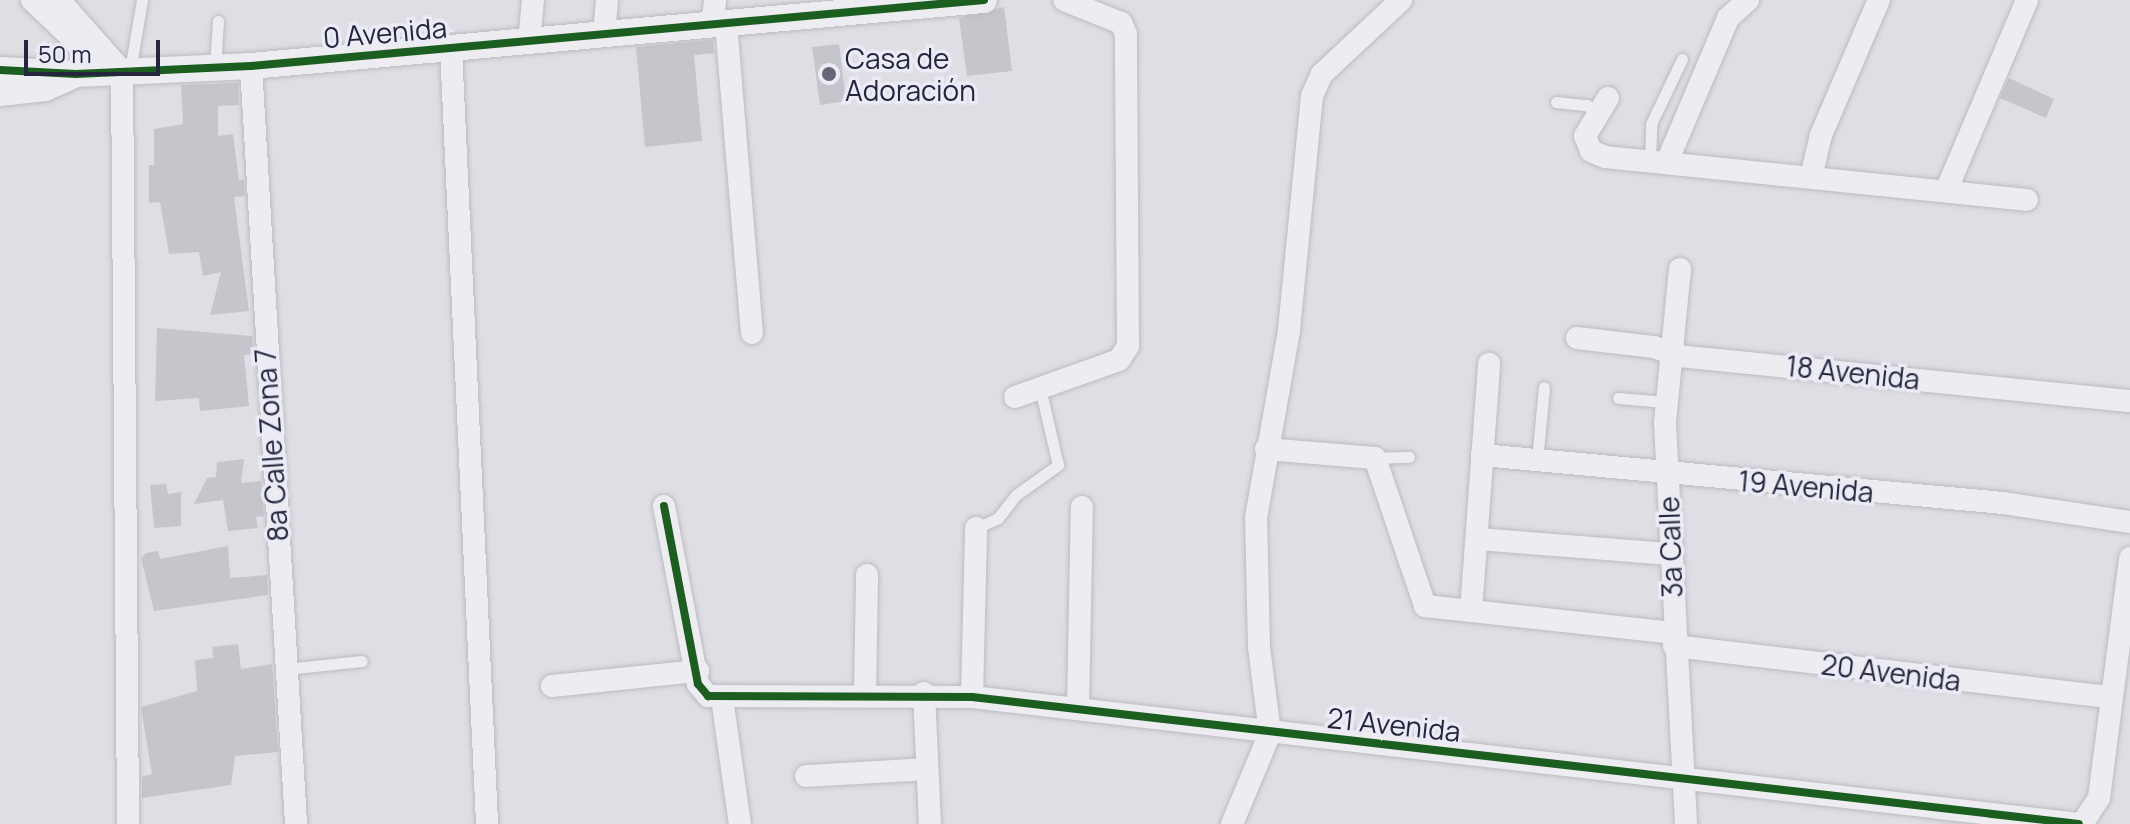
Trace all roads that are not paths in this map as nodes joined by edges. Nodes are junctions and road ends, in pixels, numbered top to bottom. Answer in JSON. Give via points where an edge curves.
{"nodes":[{"id":1,"x":32,"y":0,"type":"edge"},
{"id":2,"x":59,"y":0,"type":"edge"},
{"id":3,"x":142,"y":0,"type":"edge"},
{"id":4,"x":533,"y":0,"type":"edge"},
{"id":5,"x":607,"y":0,"type":"edge"},
{"id":6,"x":984,"y":0,"type":"edge"},
{"id":7,"x":1064,"y":0,"type":"edge"},
{"id":8,"x":1401,"y":0,"type":"edge"},
{"id":9,"x":1748,"y":0,"type":"edge"},
{"id":10,"x":1879,"y":0,"type":"edge"},
{"id":11,"x":2027,"y":0,"type":"edge"},
{"id":12,"x":880,"y":4,"type":"edge"},
{"id":13,"x":718,"y":17,"type":"edge"},
{"id":14,"x":218,"y":21,"type":"dead end"},
{"id":15,"x":604,"y":34,"type":"junction"},
{"id":16,"x":529,"y":41,"type":"junction"},
{"id":17,"x":451,"y":48,"type":"junction"},
{"id":18,"x":1682,"y":59,"type":"dead end"},
{"id":19,"x":251,"y":66,"type":"junction"},
{"id":20,"x":215,"y":68,"type":"junction"},
{"id":21,"x":0,"y":70,"type":"edge"},
{"id":22,"x":126,"y":71,"type":"junction"},
{"id":23,"x":85,"y":73,"type":"junction"},
{"id":24,"x":0,"y":93,"type":"edge"},
{"id":25,"x":1556,"y":102,"type":"dead end"},
{"id":26,"x":1601,"y":106,"type":"joint"},
{"id":27,"x":1659,"y":161,"type":"junction"},
{"id":28,"x":1811,"y":177,"type":"junction"},
{"id":29,"x":1946,"y":191,"type":"junction"},
{"id":30,"x":2027,"y":200,"type":"dead end"},
{"id":31,"x":1680,"y":269,"type":"dead end"},
{"id":32,"x":752,"y":333,"type":"dead end"},
{"id":33,"x":1577,"y":338,"type":"dead end"},
{"id":34,"x":1673,"y":354,"type":"junction"},
{"id":35,"x":1489,"y":364,"type":"dead end"},
{"id":36,"x":1544,"y":387,"type":"dead end"},
{"id":37,"x":1040,"y":388,"type":"junction"},
{"id":38,"x":1015,"y":397,"type":"dead end"},
{"id":39,"x":1618,"y":398,"type":"dead end"},
{"id":40,"x":2130,"y":401,"type":"edge"},
{"id":41,"x":1666,"y":402,"type":"junction"},
{"id":42,"x":1266,"y":449,"type":"junction"},
{"id":43,"x":1482,"y":455,"type":"junction"},
{"id":44,"x":1409,"y":457,"type":"dead end"},
{"id":45,"x":1375,"y":458,"type":"junction"},
{"id":46,"x":1537,"y":461,"type":"junction"},
{"id":47,"x":1668,"y":474,"type":"junction"},
{"id":48,"x":664,"y":506,"type":"dead end"},
{"id":49,"x":1082,"y":507,"type":"dead end"},
{"id":50,"x":2130,"y":522,"type":"edge"},
{"id":51,"x":976,"y":528,"type":"joint"},
{"id":52,"x":1478,"y":539,"type":"junction"},
{"id":53,"x":1670,"y":554,"type":"junction"},
{"id":54,"x":2130,"y":558,"type":"edge"},
{"id":55,"x":867,"y":575,"type":"dead end"},
{"id":56,"x":1471,"y":611,"type":"junction"},
{"id":57,"x":1673,"y":640,"type":"junction"},
{"id":58,"x":362,"y":661,"type":"dead end"},
{"id":59,"x":286,"y":669,"type":"junction"},
{"id":60,"x":698,"y":671,"type":"junction"},
{"id":61,"x":552,"y":686,"type":"dead end"},
{"id":62,"x":924,"y":693,"type":"junction"},
{"id":63,"x":865,"y":694,"type":"junction"},
{"id":64,"x":713,"y":696,"type":"junction"},
{"id":65,"x":972,"y":697,"type":"junction"},
{"id":66,"x":2108,"y":697,"type":"junction"},
{"id":67,"x":1078,"y":709,"type":"junction"},
{"id":68,"x":1270,"y":733,"type":"junction"},
{"id":69,"x":927,"y":769,"type":"junction"},
{"id":70,"x":806,"y":776,"type":"dead end"},
{"id":71,"x":1682,"y":779,"type":"junction"},
{"id":72,"x":128,"y":824,"type":"edge"},
{"id":73,"x":296,"y":824,"type":"edge"},
{"id":74,"x":487,"y":824,"type":"edge"},
{"id":75,"x":740,"y":824,"type":"edge"},
{"id":76,"x":930,"y":824,"type":"edge"},
{"id":77,"x":1232,"y":824,"type":"edge"},
{"id":78,"x":1686,"y":824,"type":"edge"},
{"id":79,"x":2081,"y":824,"type":"edge"}],
"edges":[{"from":1,"to":23,"type":"street","via":[[76,42]]},
{"from":2,"to":22,"type":"street"},
{"from":3,"to":22,"type":"lane"},
{"from":4,"to":16,"type":"street"},
{"from":5,"to":15,"type":"street"},
{"from":6,"to":12,"type":"street","name":"0 Avenida"},
{"from":7,"to":37,"type":"street","via":[[1115,20],[1126,34],[1128,346],[1119,360]]},
{"from":8,"to":42,"type":"street","via":[[1314,88],[1289,330]]},
{"from":9,"to":27,"type":"street","via":[[1728,18]]},
{"from":10,"to":28,"type":"street","via":[[1821,135]]},
{"from":11,"to":29,"type":"street"},
{"from":12,"to":13,"type":"street","name":"0 Avenida"},
{"from":13,"to":15,"type":"street","name":"0 Avenida"},
{"from":13,"to":32,"type":"street"},
{"from":14,"to":20,"type":"lane"},
{"from":15,"to":16,"type":"street","name":"0 Avenida"},
{"from":16,"to":17,"type":"street","name":"0 Avenida"},
{"from":17,"to":19,"type":"street","name":"0 Avenida"},
{"from":17,"to":74,"type":"street"},
{"from":18,"to":27,"type":"lane","via":[[1651,124]]},
{"from":19,"to":20,"type":"street","name":"0 Avenida"},
{"from":19,"to":59,"type":"street","name":"8a Calle Zona 7"},
{"from":20,"to":22,"type":"street","name":"0 Avenida"},
{"from":21,"to":23,"type":"street"},
{"from":22,"to":23,"type":"street","name":"0 Avenida"},
{"from":22,"to":72,"type":"street"},
{"from":23,"to":24,"type":"street","via":[[45,88]]},
{"from":25,"to":26,"type":"lane"},
{"from":26,"to":27,"type":"street","via":[[1585,136],[1591,151]]},
{"from":27,"to":28,"type":"street"},
{"from":28,"to":29,"type":"street"},
{"from":29,"to":30,"type":"street"},
{"from":31,"to":34,"type":"street","name":"3a Calle"},
{"from":33,"to":34,"type":"street","name":"18 Avenida"},
{"from":34,"to":40,"type":"street","name":"18 Avenida"},
{"from":34,"to":41,"type":"street","name":"3a Calle"},
{"from":35,"to":43,"type":"street"},
{"from":36,"to":46,"type":"lane"},
{"from":37,"to":38,"type":"street"},
{"from":37,"to":51,"type":"lane","via":[[1058,465],[1016,495],[998,518]]},
{"from":39,"to":41,"type":"lane"},
{"from":41,"to":47,"type":"street","name":"3a Calle"},
{"from":42,"to":45,"type":"street"},
{"from":42,"to":68,"type":"street","via":[[1255,584]]},
{"from":43,"to":46,"type":"street","name":"19 Avenida"},
{"from":43,"to":52,"type":"street"},
{"from":44,"to":45,"type":"lane"},
{"from":45,"to":56,"type":"street","name":"20 Avenida","via":[[1421,602]]},
{"from":46,"to":47,"type":"street","name":"19 Avenida"},
{"from":47,"to":50,"type":"street","name":"19 Avenida","via":[[2003,503]]},
{"from":47,"to":53,"type":"street","name":"3a Calle"},
{"from":48,"to":60,"type":"street"},
{"from":49,"to":67,"type":"street"},
{"from":51,"to":65,"type":"street"},
{"from":52,"to":53,"type":"street"},
{"from":52,"to":56,"type":"street"},
{"from":53,"to":57,"type":"street","name":"3a Calle"},
{"from":54,"to":66,"type":"street"},
{"from":55,"to":63,"type":"street"},
{"from":56,"to":57,"type":"street","name":"20 Avenida"},
{"from":57,"to":66,"type":"street","name":"20 Avenida"},
{"from":57,"to":71,"type":"street","name":"3a Calle"},
{"from":58,"to":59,"type":"lane"},
{"from":59,"to":73,"type":"street","name":"8a Calle Zona 7"},
{"from":60,"to":61,"type":"street"},
{"from":60,"to":64,"type":"street"},
{"from":62,"to":63,"type":"street","name":"21 Avenida"},
{"from":62,"to":65,"type":"street","name":"21 Avenida"},
{"from":62,"to":69,"type":"street"},
{"from":63,"to":64,"type":"street","name":"21 Avenida"},
{"from":64,"to":75,"type":"street"},
{"from":65,"to":67,"type":"street","name":"21 Avenida"},
{"from":66,"to":79,"type":"street","via":[[2099,798]]},
{"from":67,"to":68,"type":"street","name":"21 Avenida"},
{"from":68,"to":71,"type":"street","name":"21 Avenida"},
{"from":68,"to":77,"type":"street"},
{"from":69,"to":70,"type":"street"},
{"from":69,"to":76,"type":"street"},
{"from":71,"to":78,"type":"street","name":"3a Calle"},
{"from":71,"to":79,"type":"street","name":"21 Avenida"}]}
